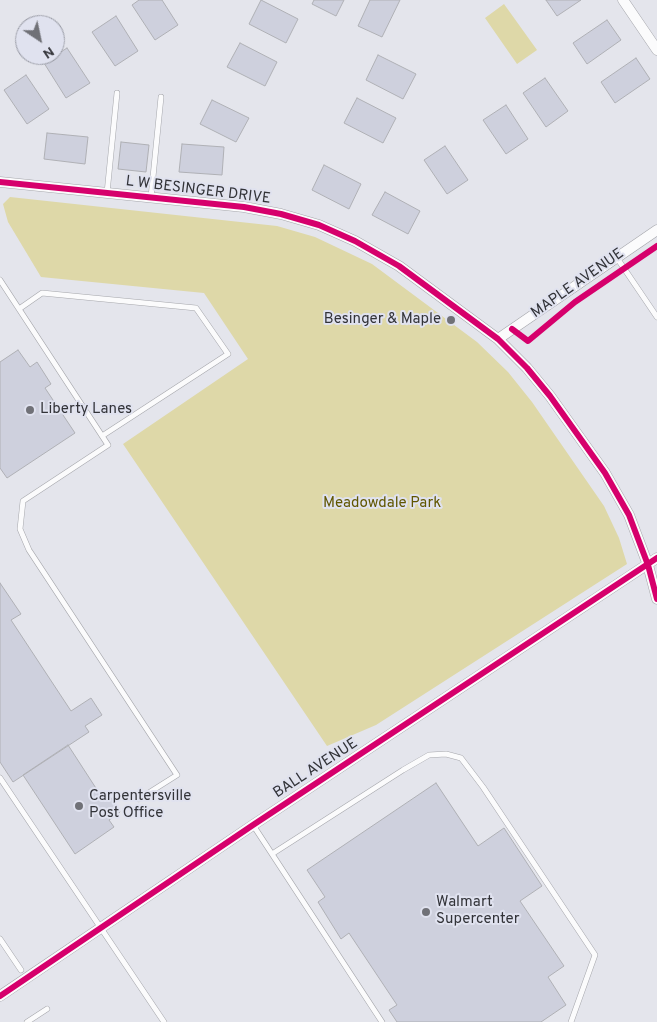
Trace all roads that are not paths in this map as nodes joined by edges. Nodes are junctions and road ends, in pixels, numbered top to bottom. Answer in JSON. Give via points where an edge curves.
{"nodes":[{"id":1,"x":623,"y":0,"type":"edge"},
{"id":2,"x":657,"y":50,"type":"edge"},
{"id":3,"x":117,"y":92,"type":"dead end"},
{"id":4,"x":162,"y":97,"type":"dead end"},
{"id":5,"x":0,"y":182,"type":"edge"},
{"id":6,"x":107,"y":193,"type":"junction"},
{"id":7,"x":151,"y":198,"type":"junction"},
{"id":8,"x":657,"y":230,"type":"edge"},
{"id":9,"x":617,"y":257,"type":"junction"},
{"id":10,"x":0,"y":280,"type":"edge"},
{"id":11,"x":19,"y":309,"type":"junction"},
{"id":12,"x":657,"y":317,"type":"edge"},
{"id":13,"x":498,"y":339,"type":"junction"},
{"id":14,"x":102,"y":436,"type":"junction"},
{"id":15,"x":657,"y":558,"type":"edge"},
{"id":16,"x":648,"y":564,"type":"junction"},
{"id":17,"x":657,"y":599,"type":"edge"},
{"id":18,"x":0,"y":778,"type":"edge"},
{"id":19,"x":139,"y":799,"type":"dead end"},
{"id":20,"x":253,"y":825,"type":"junction"},
{"id":21,"x":272,"y":854,"type":"junction"},
{"id":22,"x":100,"y":928,"type":"junction"},
{"id":23,"x":0,"y":939,"type":"edge"},
{"id":24,"x":21,"y":970,"type":"dead end"},
{"id":25,"x":0,"y":996,"type":"edge"},
{"id":26,"x":48,"y":1009,"type":"dead end"},
{"id":27,"x":27,"y":1022,"type":"edge"},
{"id":28,"x":164,"y":1022,"type":"edge"},
{"id":29,"x":382,"y":1022,"type":"edge"},
{"id":30,"x":570,"y":1022,"type":"edge"}],
"edges":[{"from":1,"to":2,"type":"street"},
{"from":3,"to":6,"type":"lane"},
{"from":4,"to":7,"type":"lane"},
{"from":5,"to":6,"type":"street","name":"L W BESINGER DRIVE"},
{"from":6,"to":7,"type":"street","name":"L W BESINGER DRIVE"},
{"from":7,"to":13,"type":"street","name":"L W BESINGER DRIVE","via":[[244,207],[319,225],[399,266]]},
{"from":8,"to":9,"type":"street","name":"MAPLE AVENUE"},
{"from":9,"to":12,"type":"lane"},
{"from":9,"to":13,"type":"street","name":"MAPLE AVENUE"},
{"from":10,"to":11,"type":"lane"},
{"from":11,"to":14,"type":"lane"},
{"from":11,"to":14,"type":"lane","via":[[42,293],[196,308],[228,354]]},
{"from":13,"to":16,"type":"street","name":"L W BESINGER DRIVE","via":[[550,396],[605,473],[629,515]]},
{"from":14,"to":19,"type":"lane","via":[[108,445],[23,501],[20,529],[29,550],[177,775]]},
{"from":15,"to":16,"type":"street","name":"BALL AVENUE"},
{"from":16,"to":17,"type":"street","name":"L W BESINGER DRIVE"},
{"from":16,"to":20,"type":"street","name":"BALL AVENUE"},
{"from":18,"to":22,"type":"lane"},
{"from":20,"to":21,"type":"lane"},
{"from":20,"to":22,"type":"street","name":"BALL AVENUE"},
{"from":21,"to":29,"type":"lane"},
{"from":21,"to":30,"type":"lane","via":[[429,755],[446,754],[460,758],[595,954]]},
{"from":22,"to":25,"type":"street","name":"BALL AVENUE"},
{"from":22,"to":28,"type":"lane"},
{"from":23,"to":24,"type":"lane"},
{"from":26,"to":27,"type":"lane"}]}
